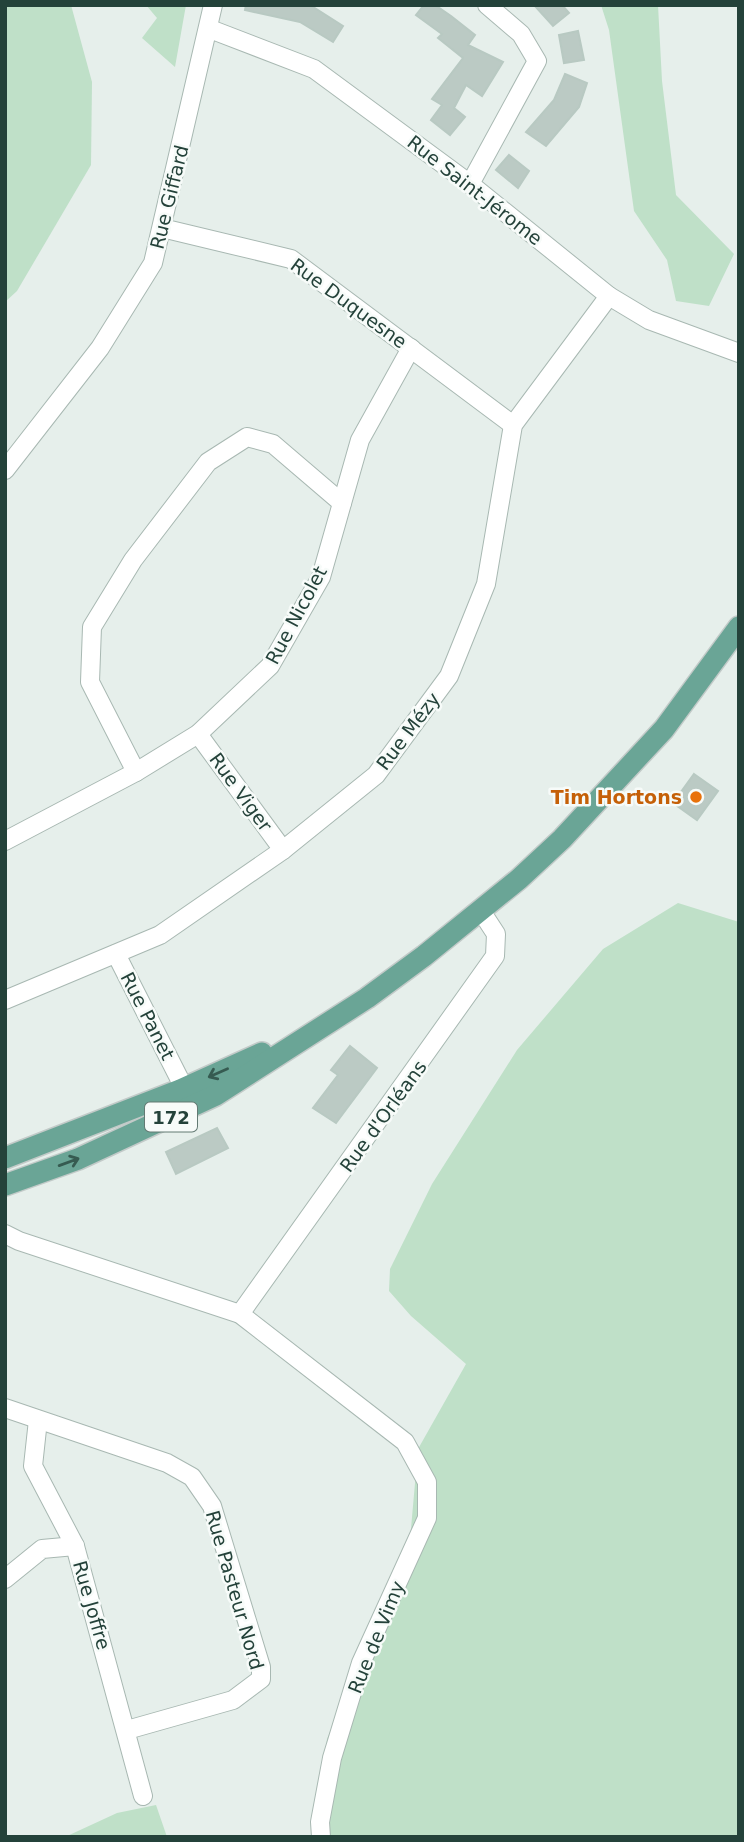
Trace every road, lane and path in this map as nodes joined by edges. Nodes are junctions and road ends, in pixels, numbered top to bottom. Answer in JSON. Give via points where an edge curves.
{"nodes":[{"id":1,"x":213,"y":5,"type":"edge"},
{"id":2,"x":487,"y":5,"type":"edge"},
{"id":3,"x":210,"y":29,"type":"junction"},
{"id":4,"x":470,"y":184,"type":"junction"},
{"id":5,"x":162,"y":228,"type":"junction"},
{"id":6,"x":609,"y":296,"type":"junction"},
{"id":7,"x":411,"y":348,"type":"junction"},
{"id":8,"x":739,"y":353,"type":"edge"},
{"id":9,"x":513,"y":425,"type":"junction"},
{"id":10,"x":5,"y":470,"type":"edge"},
{"id":11,"x":342,"y":503,"type":"junction"},
{"id":12,"x":739,"y":627,"type":"edge"},
{"id":13,"x":198,"y":734,"type":"junction"},
{"id":14,"x":135,"y":772,"type":"junction"},
{"id":15,"x":5,"y":841,"type":"edge"},
{"id":16,"x":283,"y":850,"type":"junction"},
{"id":17,"x":481,"y":911,"type":"junction"},
{"id":18,"x":116,"y":954,"type":"junction"},
{"id":19,"x":5,"y":1000,"type":"edge"},
{"id":20,"x":325,"y":1025,"type":"junction"},
{"id":21,"x":179,"y":1078,"type":"dead end"},
{"id":22,"x":5,"y":1158,"type":"edge"},
{"id":23,"x":5,"y":1185,"type":"edge"},
{"id":24,"x":5,"y":1234,"type":"edge"},
{"id":25,"x":240,"y":1314,"type":"junction"},
{"id":26,"x":5,"y":1408,"type":"edge"},
{"id":27,"x":38,"y":1420,"type":"junction"},
{"id":28,"x":75,"y":1546,"type":"junction"},
{"id":29,"x":5,"y":1579,"type":"edge"},
{"id":30,"x":127,"y":1730,"type":"junction"},
{"id":31,"x":143,"y":1796,"type":"dead end"},
{"id":32,"x":321,"y":1837,"type":"edge"}],
"edges":[{"from":1,"to":3,"type":"street","name":"Rue Giffard"},
{"from":2,"to":4,"type":"street","via":[[521,34],[537,61]]},
{"from":3,"to":4,"type":"street","name":"Rue Saint-Jérome","via":[[314,69]]},
{"from":3,"to":5,"type":"street","name":"Rue Giffard"},
{"from":4,"to":6,"type":"street","name":"Rue Saint-Jérome"},
{"from":5,"to":7,"type":"street","name":"Rue Duquesne","via":[[291,259]]},
{"from":5,"to":10,"type":"street","name":"Rue Giffard","via":[[153,262],[100,348]]},
{"from":6,"to":8,"type":"street","name":"Rue Saint-Jérome","via":[[649,320]]},
{"from":6,"to":9,"type":"street","name":"Rue Mézy"},
{"from":7,"to":9,"type":"street","name":"Rue Duquesne"},
{"from":7,"to":11,"type":"street","name":"Rue Nicolet","via":[[360,440]]},
{"from":9,"to":16,"type":"street","name":"Rue Mézy","via":[[486,583],[449,676],[376,775]]},
{"from":11,"to":13,"type":"street","name":"Rue Nicolet","via":[[321,577],[270,666]]},
{"from":11,"to":14,"type":"street","via":[[273,444],[247,437],[208,462],[133,560],[92,627],[90,682]]},
{"from":12,"to":17,"type":"main road","number":"172","via":[[664,729],[562,839]]},
{"from":13,"to":14,"type":"street","name":"Rue Nicolet"},
{"from":13,"to":16,"type":"street","name":"Rue Viger"},
{"from":14,"to":15,"type":"street","name":"Rue Nicolet"},
{"from":16,"to":18,"type":"street","name":"Rue Mézy","via":[[160,935]]},
{"from":17,"to":20,"type":"main road","number":"172"},
{"from":17,"to":25,"type":"street","name":"Rue d'Orléans","via":[[496,934],[495,956]]},
{"from":18,"to":19,"type":"street","name":"Rue Mézy"},
{"from":18,"to":21,"type":"street","name":"Rue Panet"},
{"from":20,"to":22,"type":"main road","number":"172","one_way":true,"via":[[180,1090]]},
{"from":23,"to":20,"type":"main road","number":"172","one_way":true,"via":[[78,1159],[216,1096]]},
{"from":24,"to":25,"type":"street"},
{"from":25,"to":32,"type":"street","name":"Rue de Vimy","via":[[405,1441],[427,1482],[427,1518],[361,1663],[332,1758]]},
{"from":26,"to":27,"type":"street","name":"Rue Pasteur Nord"},
{"from":27,"to":28,"type":"street","name":"Rue Joffre","via":[[33,1466]]},
{"from":27,"to":30,"type":"street","name":"Rue Pasteur Nord","via":[[167,1463],[192,1477],[212,1506],[261,1667],[261,1679],[233,1700]]},
{"from":28,"to":29,"type":"street","via":[[42,1549]]},
{"from":28,"to":30,"type":"street","name":"Rue Joffre"},
{"from":30,"to":31,"type":"street","name":"Rue Joffre"}]}
